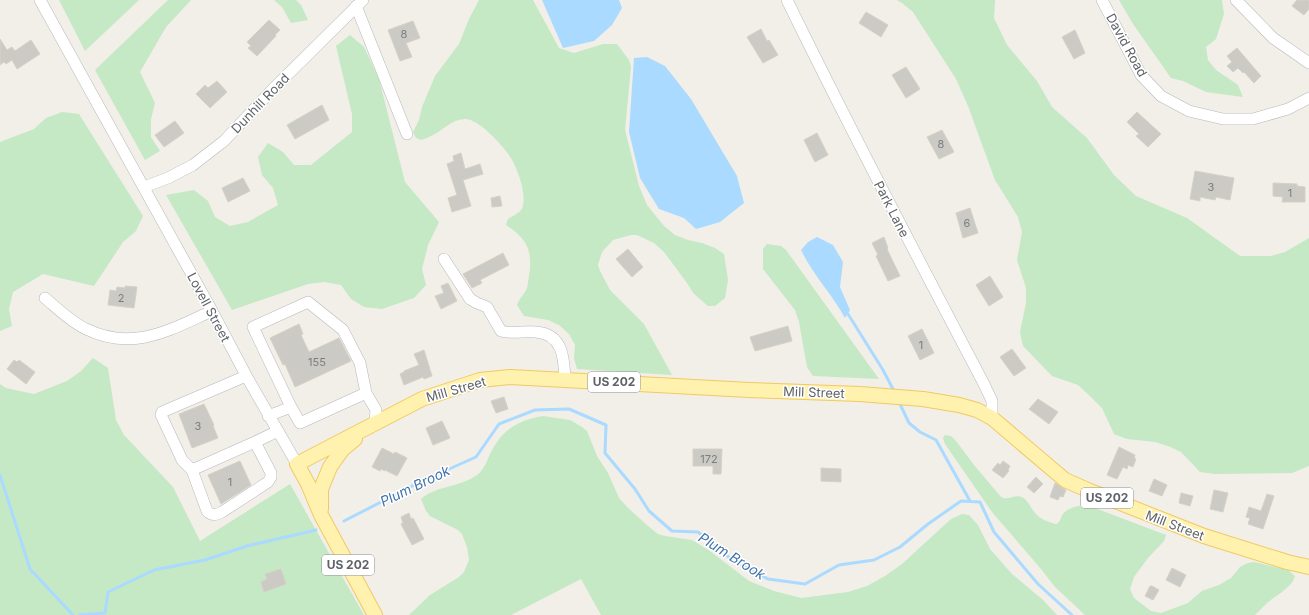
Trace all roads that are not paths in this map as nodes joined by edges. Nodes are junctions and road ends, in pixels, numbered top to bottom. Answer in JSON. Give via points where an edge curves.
{"nodes":[{"id":1,"x":40,"y":0,"type":"edge"},
{"id":2,"x":787,"y":0,"type":"edge"},
{"id":3,"x":1102,"y":0,"type":"edge"},
{"id":4,"x":1236,"y":0,"type":"edge"},
{"id":5,"x":359,"y":3,"type":"edge"},
{"id":6,"x":1309,"y":63,"type":"edge"},
{"id":7,"x":1309,"y":98,"type":"edge"},
{"id":8,"x":407,"y":134,"type":"dead end"},
{"id":9,"x":144,"y":187,"type":"junction"},
{"id":10,"x":444,"y":259,"type":"dead end"},
{"id":11,"x":45,"y":298,"type":"dead end"},
{"id":12,"x":212,"y":311,"type":"junction"},
{"id":13,"x":246,"y":376,"type":"junction"},
{"id":14,"x":565,"y":379,"type":"junction"},
{"id":15,"x":366,"y":393,"type":"junction"},
{"id":16,"x":291,"y":407,"type":"junction"},
{"id":17,"x":268,"y":416,"type":"junction"},
{"id":18,"x":992,"y":418,"type":"junction"},
{"id":19,"x":375,"y":422,"type":"junction"},
{"id":20,"x":278,"y":432,"type":"junction"},
{"id":21,"x":255,"y":442,"type":"junction"},
{"id":22,"x":297,"y":464,"type":"junction"},
{"id":23,"x":192,"y":470,"type":"junction"},
{"id":24,"x":321,"y":515,"type":"junction"},
{"id":25,"x":1309,"y":567,"type":"edge"},
{"id":26,"x":375,"y":615,"type":"edge"}],
"edges":[{"from":1,"to":9,"type":"street","name":"Lovell Street"},
{"from":2,"to":18,"type":"street","name":"Park Lane","via":[[830,90],[984,384],[992,401]]},
{"from":3,"to":7,"type":"street","name":"David Road","via":[[1141,75],[1161,96],[1189,111],[1223,119],[1253,119],[1288,109]]},
{"from":4,"to":6,"type":"street","via":[[1273,38]]},
{"from":5,"to":8,"type":"street"},
{"from":5,"to":9,"type":"street","name":"Dunhill Road","via":[[224,141],[194,165]]},
{"from":9,"to":12,"type":"street","name":"Lovell Street"},
{"from":10,"to":14,"type":"street","via":[[470,299],[487,307],[501,331],[537,332],[556,341],[564,356]]},
{"from":11,"to":12,"type":"street","via":[[68,318],[86,329],[119,339],[152,336]]},
{"from":12,"to":13,"type":"street","name":"Lovell Street"},
{"from":13,"to":17,"type":"street","name":"Lovell Street"},
{"from":13,"to":23,"type":"street","via":[[162,412],[161,415],[182,460]]},
{"from":14,"to":18,"type":"main road","name":"Mill Street","number":"US 202","via":[[923,399],[959,405]]},
{"from":14,"to":19,"type":"main road","name":"Mill Street","number":"US 202","via":[[510,377],[480,380],[422,399]]},
{"from":15,"to":16,"type":"street","via":[[300,423]]},
{"from":15,"to":16,"type":"street","via":[[360,363],[343,330],[308,302],[253,327]]},
{"from":15,"to":19,"type":"street","via":[[376,410]]},
{"from":16,"to":17,"type":"street"},
{"from":17,"to":20,"type":"street","name":"Lovell Street"},
{"from":18,"to":25,"type":"main road","name":"Mill Street","number":"US 202","via":[[1065,480],[1204,536]]},
{"from":19,"to":22,"type":"main road","name":"Mill Street","number":"US 202"},
{"from":19,"to":24,"type":"main road","number":"US 202","via":[[342,450],[330,467],[321,490]]},
{"from":20,"to":21,"type":"street"},
{"from":20,"to":22,"type":"street","name":"Lovell Street"},
{"from":21,"to":23,"type":"street"},
{"from":21,"to":23,"type":"street","via":[[271,477],[268,482],[216,515],[207,511]]},
{"from":22,"to":24,"type":"main road","name":"Lovell Street","number":"US 202"},
{"from":24,"to":26,"type":"main road","name":"Lovell Street","number":"US 202"}]}
